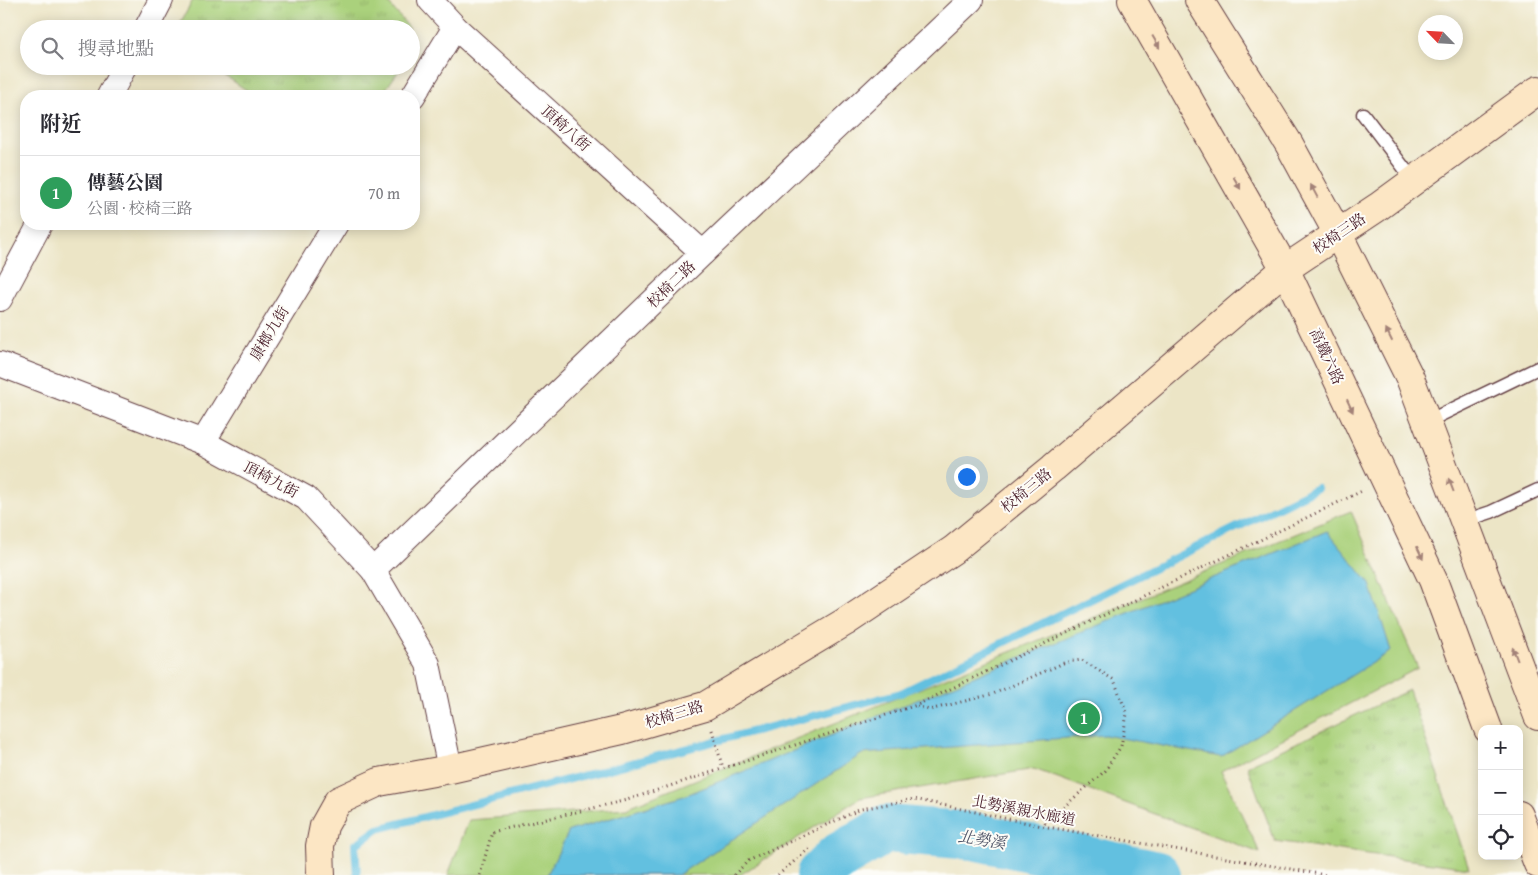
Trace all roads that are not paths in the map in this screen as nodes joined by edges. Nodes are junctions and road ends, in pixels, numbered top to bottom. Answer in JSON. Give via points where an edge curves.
{"nodes":[{"id":1,"x":161,"y":0,"type":"edge"},
{"id":2,"x":430,"y":0,"type":"edge"},
{"id":3,"x":971,"y":0,"type":"edge"},
{"id":4,"x":1132,"y":0,"type":"edge"},
{"id":5,"x":1199,"y":0,"type":"edge"},
{"id":6,"x":151,"y":20,"type":"edge"},
{"id":7,"x":455,"y":27,"type":"junction"},
{"id":8,"x":120,"y":75,"type":"edge"},
{"id":9,"x":112,"y":90,"type":"edge"},
{"id":10,"x":417,"y":90,"type":"edge"},
{"id":11,"x":1538,"y":90,"type":"edge"},
{"id":12,"x":1362,"y":114,"type":"dead end"},
{"id":13,"x":1414,"y":181,"type":"junction"},
{"id":14,"x":37,"y":230,"type":"edge"},
{"id":15,"x":332,"y":230,"type":"edge"},
{"id":16,"x":1338,"y":234,"type":"junction"},
{"id":17,"x":703,"y":253,"type":"junction"},
{"id":18,"x":1285,"y":269,"type":"junction"},
{"id":19,"x":0,"y":298,"type":"edge"},
{"id":20,"x":0,"y":364,"type":"edge"},
{"id":21,"x":1538,"y":368,"type":"edge"},
{"id":22,"x":1426,"y":422,"type":"junction"},
{"id":23,"x":203,"y":442,"type":"junction"},
{"id":24,"x":1538,"y":490,"type":"edge"},
{"id":25,"x":1464,"y":521,"type":"junction"},
{"id":26,"x":373,"y":570,"type":"junction"},
{"id":27,"x":1538,"y":716,"type":"edge"},
{"id":28,"x":1487,"y":725,"type":"edge"},
{"id":29,"x":450,"y":769,"type":"junction"},
{"id":30,"x":1523,"y":825,"type":"edge"},
{"id":31,"x":1538,"y":864,"type":"edge"},
{"id":32,"x":321,"y":875,"type":"edge"}],
"edges":[{"from":1,"to":6,"type":"street"},
{"from":2,"to":7,"type":"street","name":"頂椅八街"},
{"from":3,"to":17,"type":"street","name":"校椅二路"},
{"from":4,"to":18,"type":"street","name":"高鐵六路","one_way":true},
{"from":16,"to":5,"type":"street","one_way":true,"via":[[1288,144]]},
{"from":7,"to":10,"type":"street"},
{"from":7,"to":17,"type":"street","name":"頂椅八街"},
{"from":8,"to":9,"type":"street"},
{"from":11,"to":13,"type":"street","name":"校椅三路"},
{"from":12,"to":13,"type":"lane"},
{"from":13,"to":16,"type":"street","name":"校椅三路"},
{"from":14,"to":19,"type":"street"},
{"from":15,"to":23,"type":"street","name":"康榔九街"},
{"from":16,"to":18,"type":"street","name":"校椅三路"},
{"from":22,"to":16,"type":"street","one_way":true,"via":[[1410,378]]},
{"from":17,"to":26,"type":"street","name":"校椅二路"},
{"from":18,"to":28,"type":"street","name":"高鐵六路","one_way":true,"via":[[1433,580]]},
{"from":18,"to":29,"type":"street","name":"校椅三路","via":[[953,550],[845,622],[705,706],[622,730]]},
{"from":20,"to":23,"type":"street","name":"頂椅九街"},
{"from":21,"to":22,"type":"lane"},
{"from":25,"to":22,"type":"street","one_way":true},
{"from":23,"to":26,"type":"street","name":"頂椅九街","via":[[306,498]]},
{"from":24,"to":25,"type":"lane"},
{"from":27,"to":25,"type":"street","one_way":true},
{"from":26,"to":29,"type":"street","name":"頂椅九街","via":[[428,664]]},
{"from":29,"to":32,"type":"street","name":"校椅三路","via":[[379,782],[338,801],[324,826],[320,846]]},
{"from":30,"to":31,"type":"street"}]}
